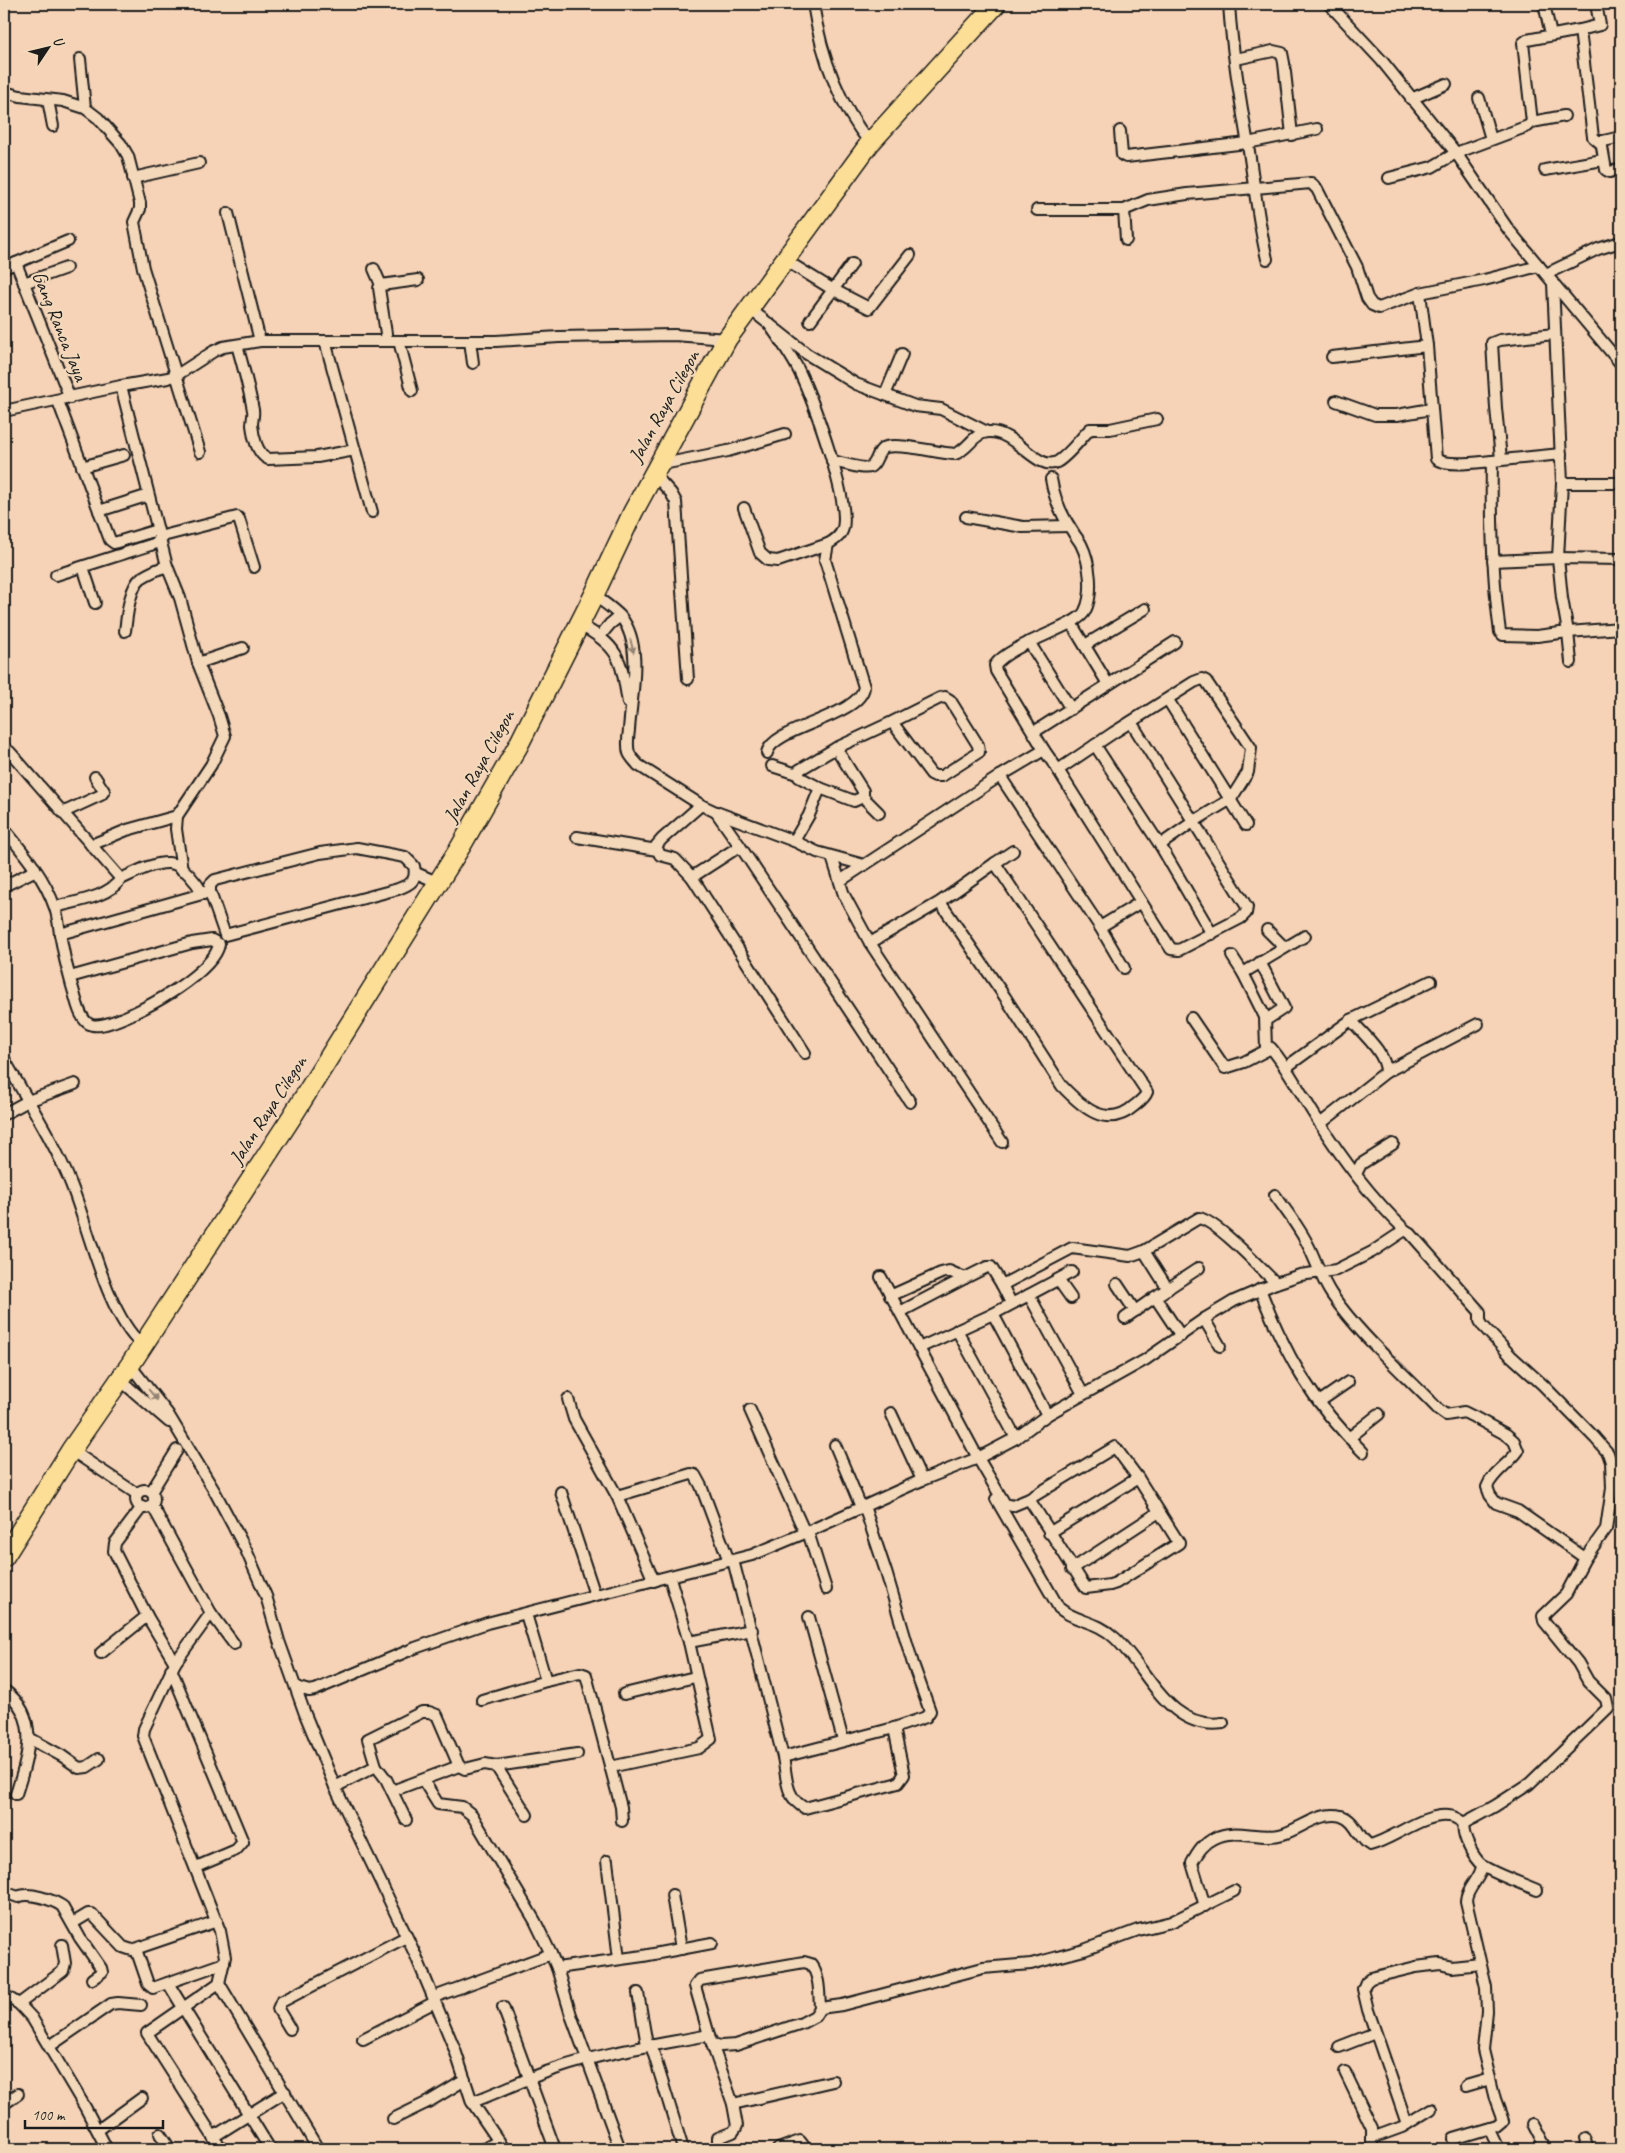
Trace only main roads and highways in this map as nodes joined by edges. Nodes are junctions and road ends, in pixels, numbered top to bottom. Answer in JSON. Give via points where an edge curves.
{"nodes":[{"id":1,"x":996,"y":4,"type":"edge"},
{"id":2,"x":4,"y":1557,"type":"edge"}],
"edges":[{"from":1,"to":2,"type":"highway","name":"Jalan Raya Cilegon","via":[[870,143],[727,339],[632,512],[518,746],[461,846],[293,1114]]}]}
